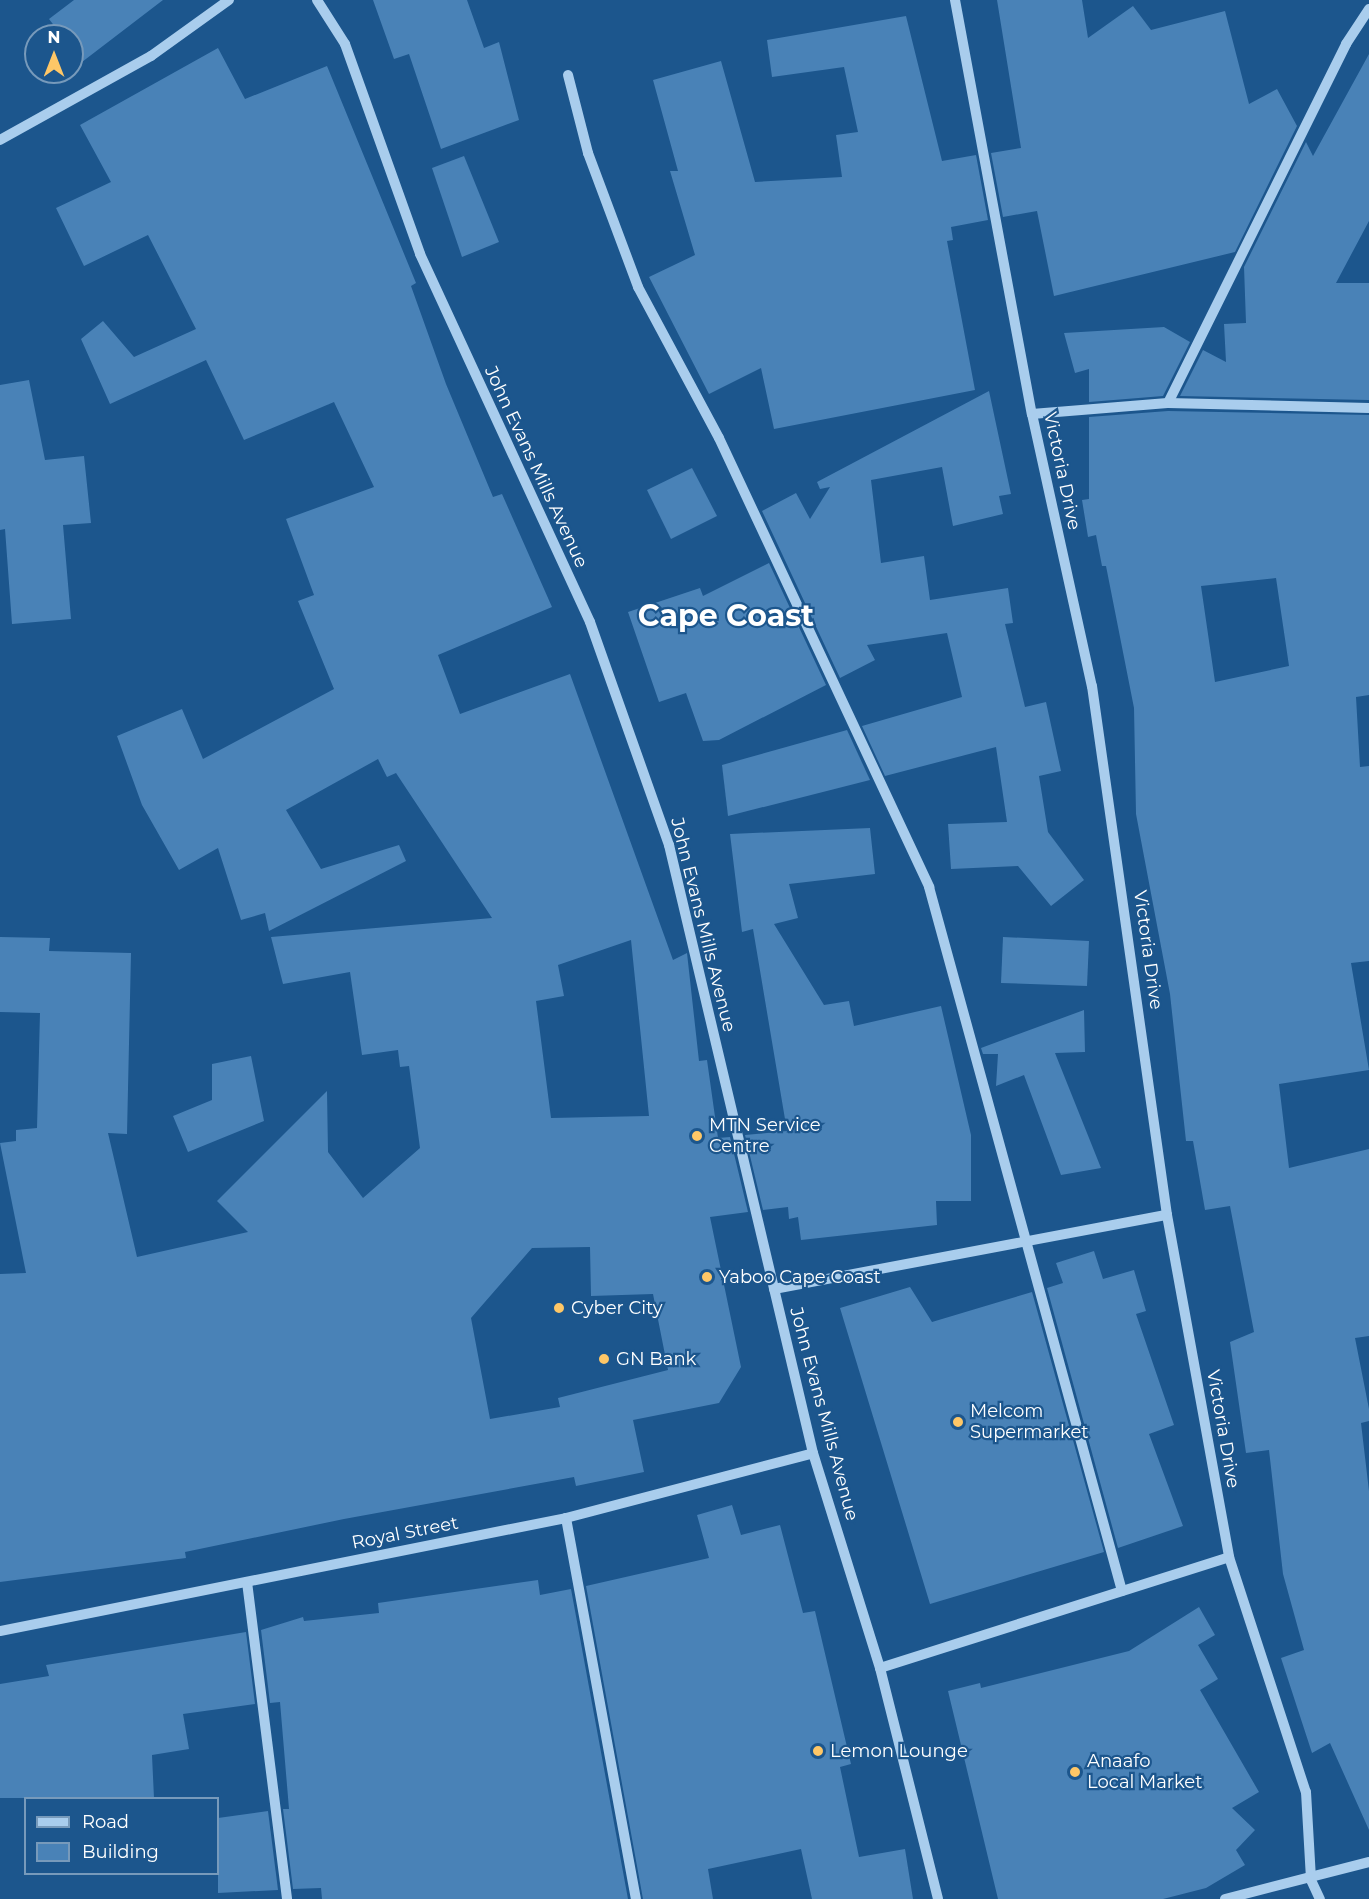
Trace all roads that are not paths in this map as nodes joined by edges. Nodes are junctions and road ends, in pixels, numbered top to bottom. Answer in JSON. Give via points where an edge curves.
{"nodes":[{"id":1,"x":229,"y":0,"type":"edge"},
{"id":2,"x":317,"y":0,"type":"edge"},
{"id":3,"x":955,"y":0,"type":"edge"},
{"id":4,"x":1369,"y":9,"type":"edge"},
{"id":5,"x":568,"y":75,"type":"dead end"},
{"id":6,"x":0,"y":140,"type":"edge"},
{"id":7,"x":1168,"y":403,"type":"junction"},
{"id":8,"x":1369,"y":408,"type":"edge"},
{"id":9,"x":1032,"y":414,"type":"junction"},
{"id":10,"x":1167,"y":1215,"type":"junction"},
{"id":11,"x":1025,"y":1243,"type":"junction"},
{"id":12,"x":774,"y":1288,"type":"junction"},
{"id":13,"x":813,"y":1453,"type":"junction"},
{"id":14,"x":566,"y":1518,"type":"junction"},
{"id":15,"x":1229,"y":1557,"type":"junction"},
{"id":16,"x":248,"y":1582,"type":"junction"},
{"id":17,"x":1122,"y":1591,"type":"junction"},
{"id":18,"x":0,"y":1631,"type":"edge"},
{"id":19,"x":880,"y":1668,"type":"junction"},
{"id":20,"x":1369,"y":1862,"type":"edge"},
{"id":21,"x":1311,"y":1880,"type":"junction"},
{"id":22,"x":287,"y":1899,"type":"edge"},
{"id":23,"x":636,"y":1899,"type":"edge"},
{"id":24,"x":938,"y":1899,"type":"edge"},
{"id":25,"x":1225,"y":1899,"type":"edge"},
{"id":26,"x":1320,"y":1899,"type":"edge"}],
"edges":[{"from":1,"to":6,"type":"street","via":[[151,56]]},
{"from":2,"to":12,"type":"street","name":"John Evans Mills Avenue","via":[[345,44],[420,254],[590,622],[661,822]]},
{"from":3,"to":9,"type":"street","name":"Victoria Drive"},
{"from":4,"to":7,"type":"street","via":[[1346,44]]},
{"from":5,"to":11,"type":"street","via":[[588,153],[638,288],[719,438],[929,887]]},
{"from":7,"to":8,"type":"street"},
{"from":7,"to":9,"type":"street"},
{"from":9,"to":10,"type":"street","name":"Victoria Drive","via":[[1092,686]]},
{"from":10,"to":11,"type":"street"},
{"from":10,"to":15,"type":"street","name":"Victoria Drive"},
{"from":11,"to":12,"type":"street"},
{"from":11,"to":17,"type":"street"},
{"from":12,"to":13,"type":"street","name":"John Evans Mills Avenue"},
{"from":13,"to":14,"type":"street","name":"Royal Street"},
{"from":13,"to":19,"type":"street","name":"John Evans Mills Avenue"},
{"from":14,"to":16,"type":"street","name":"Royal Street"},
{"from":14,"to":23,"type":"street"},
{"from":15,"to":17,"type":"street"},
{"from":15,"to":21,"type":"street","name":"Victoria Drive","via":[[1306,1792]]},
{"from":16,"to":18,"type":"street","name":"Royal Street"},
{"from":16,"to":22,"type":"street"},
{"from":17,"to":19,"type":"street"},
{"from":19,"to":24,"type":"street","name":"John Evans Mills Avenue"},
{"from":20,"to":21,"type":"street"},
{"from":21,"to":25,"type":"street"},
{"from":21,"to":26,"type":"street","name":"Victoria Drive"}]}
